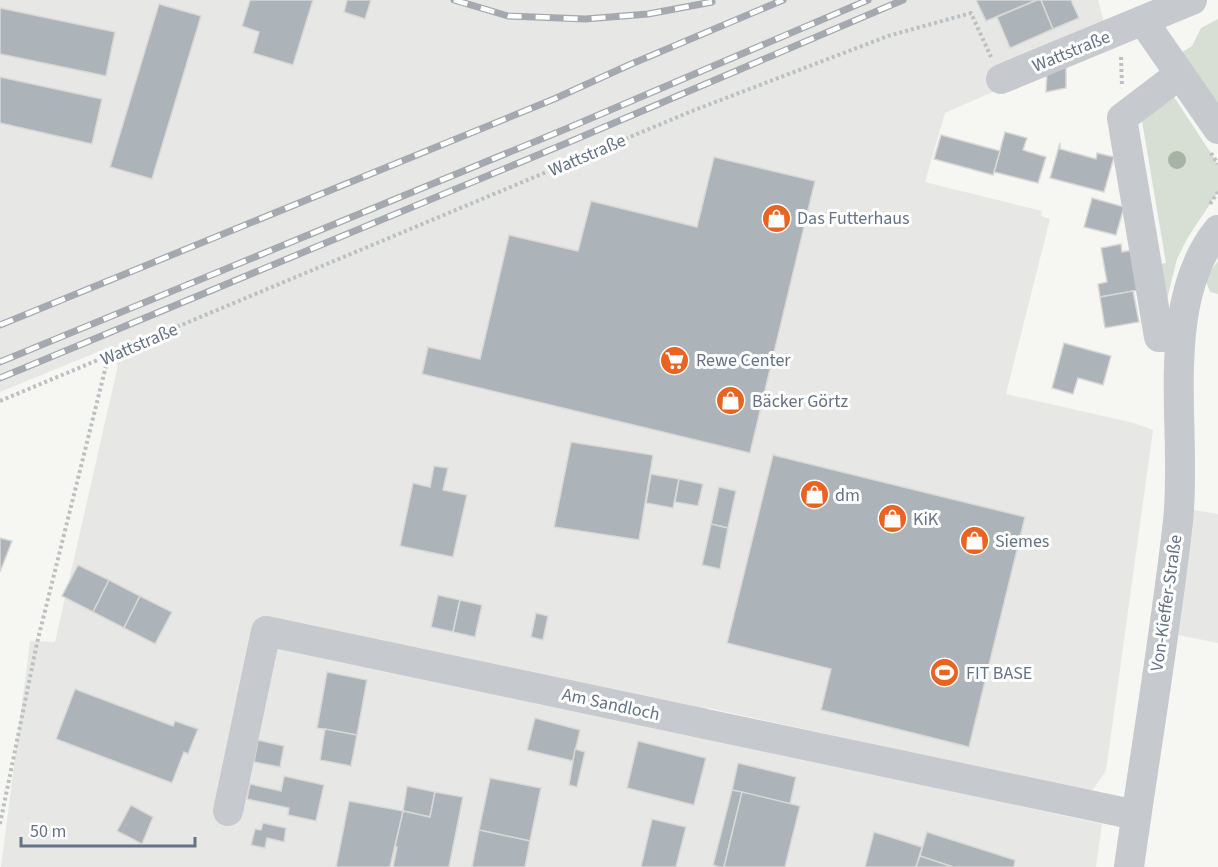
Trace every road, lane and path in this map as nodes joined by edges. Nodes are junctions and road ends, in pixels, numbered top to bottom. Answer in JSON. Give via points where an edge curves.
{"nodes":[{"id":1,"x":1192,"y":0,"type":"edge"},
{"id":2,"x":1143,"y":21,"type":"junction"},
{"id":3,"x":1180,"y":74,"type":"junction"},
{"id":4,"x":1001,"y":79,"type":"joint"},
{"id":5,"x":1218,"y":129,"type":"edge"},
{"id":6,"x":1218,"y":230,"type":"edge"},
{"id":7,"x":1180,"y":337,"type":"junction"},
{"id":8,"x":108,"y":357,"type":"junction"},
{"id":9,"x":0,"y":401,"type":"edge"},
{"id":10,"x":228,"y":811,"type":"dead end"},
{"id":11,"x":1136,"y":815,"type":"junction"},
{"id":12,"x":0,"y":824,"type":"edge"},
{"id":13,"x":1129,"y":867,"type":"edge"}],
"edges":[{"from":1,"to":2,"type":"street"},
{"from":2,"to":3,"type":"street"},
{"from":2,"to":4,"type":"street","name":"Wattstraße"},
{"from":3,"to":5,"type":"street"},
{"from":3,"to":7,"type":"street","via":[[1122,118],[1159,337]]},
{"from":4,"to":8,"type":"path","name":"Wattstraße","via":[[971,13],[888,36],[692,111]]},
{"from":6,"to":7,"type":"street","name":"Von-Kieffer-Straße","via":[[1191,283]]},
{"from":7,"to":11,"type":"street","name":"Von-Kieffer-Straße","via":[[1178,519]]},
{"from":8,"to":9,"type":"path","name":"Wattstraße"},
{"from":8,"to":12,"type":"path","via":[[37,643]]},
{"from":10,"to":11,"type":"street","name":"Am Sandloch","via":[[266,631]]},
{"from":11,"to":13,"type":"street","name":"Von-Kieffer-Straße"}]}
